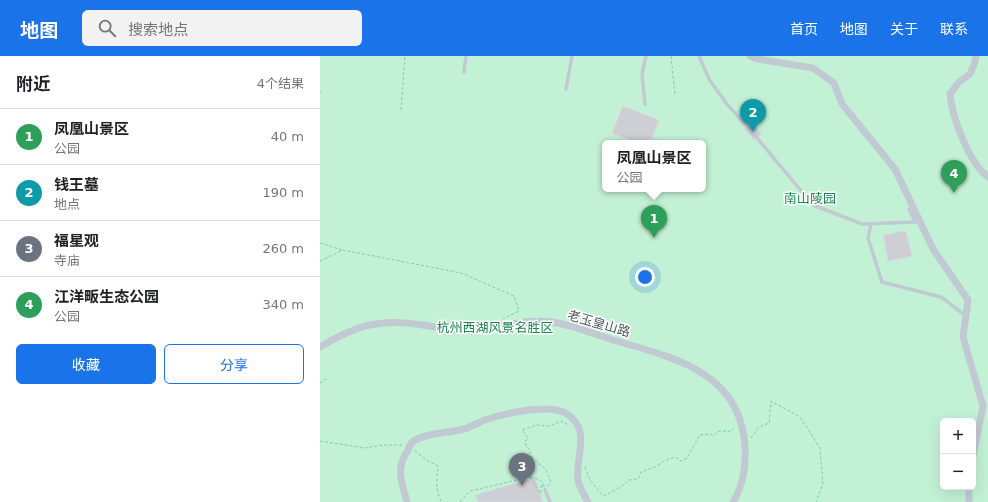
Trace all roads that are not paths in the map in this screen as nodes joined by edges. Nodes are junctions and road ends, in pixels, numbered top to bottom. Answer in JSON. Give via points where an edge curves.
{"nodes":[{"id":1,"x":466,"y":56,"type":"edge"},
{"id":2,"x":572,"y":56,"type":"edge"},
{"id":3,"x":646,"y":56,"type":"edge"},
{"id":4,"x":699,"y":56,"type":"edge"},
{"id":5,"x":750,"y":56,"type":"edge"},
{"id":6,"x":976,"y":56,"type":"edge"},
{"id":7,"x":464,"y":72,"type":"dead end"},
{"id":8,"x":566,"y":89,"type":"dead end"},
{"id":9,"x":645,"y":104,"type":"dead end"},
{"id":10,"x":988,"y":177,"type":"edge"},
{"id":11,"x":909,"y":209,"type":"dead end"},
{"id":12,"x":871,"y":224,"type":"junction"},
{"id":13,"x":966,"y":316,"type":"junction"},
{"id":14,"x":320,"y":347,"type":"edge"},
{"id":15,"x":973,"y":454,"type":"edge"},
{"id":16,"x":544,"y":490,"type":"road end"},
{"id":17,"x":969,"y":490,"type":"edge"},
{"id":18,"x":408,"y":502,"type":"edge"},
{"id":19,"x":550,"y":502,"type":"edge"},
{"id":20,"x":588,"y":502,"type":"edge"},
{"id":21,"x":733,"y":502,"type":"edge"},
{"id":22,"x":970,"y":502,"type":"edge"}],
"edges":[{"from":1,"to":7,"type":"lane"},
{"from":2,"to":8,"type":"lane"},
{"from":3,"to":9,"type":"lane","via":[[642,74]]},
{"from":4,"to":12,"type":"lane","via":[[709,79],[726,103],[813,205],[862,224]]},
{"from":5,"to":13,"type":"street","via":[[813,68],[834,83],[842,104],[895,169],[934,249],[968,300]]},
{"from":6,"to":10,"type":"street","via":[[970,74],[959,82],[950,94],[956,121],[973,160]]},
{"from":11,"to":12,"type":"lane","via":[[915,222]]},
{"from":12,"to":13,"type":"lane","via":[[868,238],[882,282],[941,297]]},
{"from":13,"to":15,"type":"street","via":[[962,338],[983,406]]},
{"from":14,"to":21,"type":"street","name":"老玉皇山路","via":[[342,334],[379,322],[406,322],[473,331],[527,321],[552,322],[680,361],[703,372],[721,388],[738,413],[744,437],[745,466],[738,495]]},
{"from":16,"to":19,"type":"lane"},
{"from":17,"to":22,"type":"street"},
{"from":18,"to":20,"type":"street","via":[[400,470],[402,459],[415,441],[462,430],[499,416],[551,409],[563,412],[580,428],[578,482]]}]}
